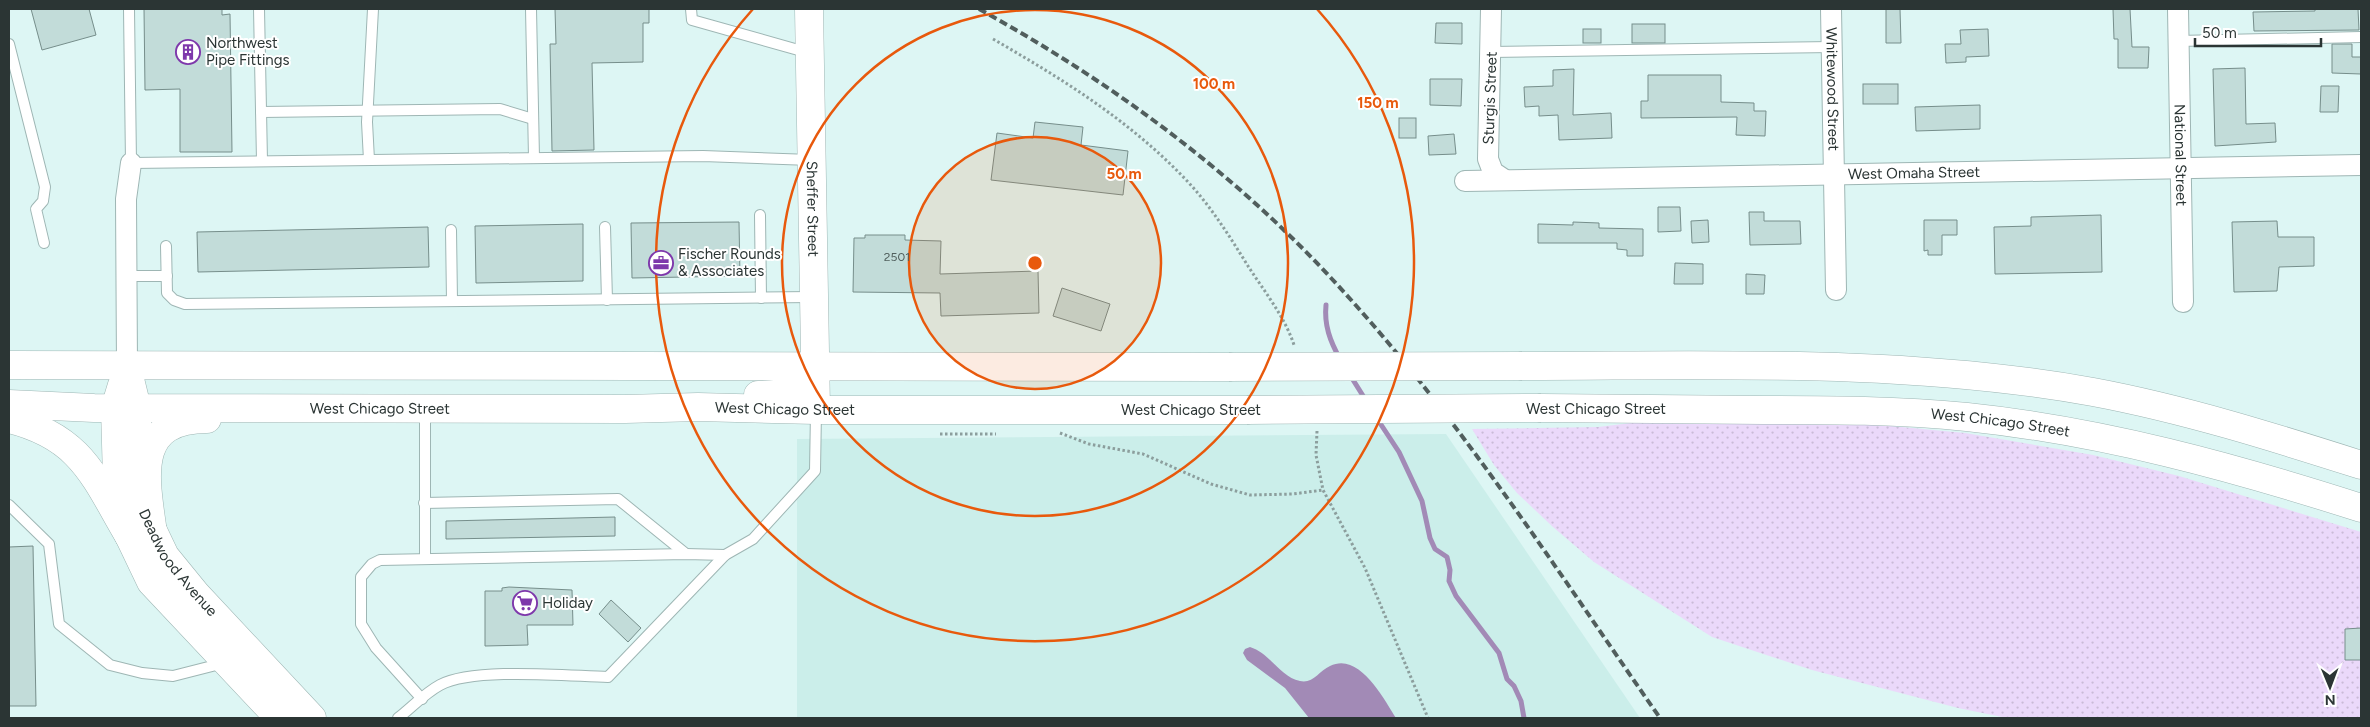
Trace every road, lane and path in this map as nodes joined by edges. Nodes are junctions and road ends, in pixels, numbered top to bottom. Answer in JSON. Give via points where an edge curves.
{"nodes":[{"id":1,"x":129,"y":9,"type":"edge"},
{"id":2,"x":259,"y":9,"type":"edge"},
{"id":3,"x":373,"y":9,"type":"edge"},
{"id":4,"x":531,"y":9,"type":"edge"},
{"id":5,"x":691,"y":9,"type":"edge"},
{"id":6,"x":809,"y":9,"type":"edge"},
{"id":7,"x":1491,"y":9,"type":"edge"},
{"id":8,"x":1831,"y":9,"type":"edge"},
{"id":9,"x":2178,"y":9,"type":"edge"},
{"id":10,"x":2361,"y":37,"type":"edge"},
{"id":11,"x":2178,"y":41,"type":"junction"},
{"id":12,"x":9,"y":44,"type":"edge"},
{"id":13,"x":1832,"y":47,"type":"junction"},
{"id":14,"x":1491,"y":52,"type":"junction"},
{"id":15,"x":810,"y":53,"type":"junction"},
{"id":16,"x":368,"y":110,"type":"junction"},
{"id":17,"x":261,"y":112,"type":"junction"},
{"id":18,"x":533,"y":118,"type":"junction"},
{"id":19,"x":534,"y":158,"type":"junction"},
{"id":20,"x":369,"y":160,"type":"junction"},
{"id":21,"x":812,"y":160,"type":"junction"},
{"id":22,"x":262,"y":162,"type":"junction"},
{"id":23,"x":131,"y":163,"type":"junction"},
{"id":24,"x":2361,"y":165,"type":"edge"},
{"id":25,"x":2180,"y":168,"type":"junction"},
{"id":26,"x":1835,"y":173,"type":"junction"},
{"id":27,"x":1505,"y":180,"type":"junction"},
{"id":28,"x":1465,"y":181,"type":"dead end"},
{"id":29,"x":760,"y":215,"type":"dead end"},
{"id":30,"x":605,"y":227,"type":"dead end"},
{"id":31,"x":451,"y":230,"type":"dead end"},
{"id":32,"x":44,"y":243,"type":"dead end"},
{"id":33,"x":166,"y":246,"type":"dead end"},
{"id":34,"x":127,"y":276,"type":"junction"},
{"id":35,"x":167,"y":276,"type":"junction"},
{"id":36,"x":1836,"y":290,"type":"dead end"},
{"id":37,"x":761,"y":298,"type":"junction"},
{"id":38,"x":814,"y":298,"type":"junction"},
{"id":39,"x":607,"y":300,"type":"junction"},
{"id":40,"x":452,"y":301,"type":"junction"},
{"id":41,"x":2182,"y":302,"type":"dead end"},
{"id":42,"x":9,"y":365,"type":"edge"},
{"id":43,"x":127,"y":367,"type":"junction"},
{"id":44,"x":816,"y":367,"type":"junction"},
{"id":45,"x":9,"y":380,"type":"edge"},
{"id":46,"x":9,"y":404,"type":"edge"},
{"id":47,"x":698,"y":407,"type":"junction"},
{"id":48,"x":126,"y":408,"type":"junction"},
{"id":49,"x":625,"y":409,"type":"junction"},
{"id":50,"x":816,"y":410,"type":"junction"},
{"id":51,"x":425,"y":414,"type":"junction"},
{"id":52,"x":9,"y":419,"type":"edge"},
{"id":53,"x":1051,"y":430,"type":"dead end"},
{"id":54,"x":932,"y":434,"type":"dead end"},
{"id":55,"x":998,"y":434,"type":"dead end"},
{"id":56,"x":2361,"y":465,"type":"edge"},
{"id":57,"x":2254,"y":475,"type":"junction"},
{"id":58,"x":1323,"y":490,"type":"dead end"},
{"id":59,"x":2361,"y":494,"type":"edge"},
{"id":60,"x":424,"y":503,"type":"junction"},
{"id":61,"x":10,"y":507,"type":"edge"},
{"id":62,"x":2361,"y":508,"type":"edge"},
{"id":63,"x":141,"y":534,"type":"junction"},
{"id":64,"x":686,"y":554,"type":"junction"},
{"id":65,"x":725,"y":555,"type":"junction"},
{"id":66,"x":425,"y":558,"type":"junction"},
{"id":67,"x":234,"y":654,"type":"junction"},
{"id":68,"x":422,"y":699,"type":"junction"},
{"id":69,"x":279,"y":718,"type":"edge"},
{"id":70,"x":312,"y":718,"type":"edge"},
{"id":71,"x":398,"y":718,"type":"edge"}],
"edges":[{"from":1,"to":23,"type":"lane"},
{"from":2,"to":17,"type":"lane"},
{"from":3,"to":16,"type":"lane"},
{"from":4,"to":18,"type":"lane"},
{"from":5,"to":15,"type":"lane","via":[[692,20]]},
{"from":6,"to":15,"type":"main road","name":"Sheffer Street"},
{"from":7,"to":14,"type":"street","name":"Sturgis Street"},
{"from":8,"to":13,"type":"street","name":"Whitewood Street"},
{"from":9,"to":11,"type":"street","name":"National Street"},
{"from":10,"to":11,"type":"lane"},
{"from":11,"to":25,"type":"street","name":"National Street"},
{"from":12,"to":32,"type":"lane","via":[[45,187],[43,201],[36,209]]},
{"from":13,"to":14,"type":"lane"},
{"from":13,"to":26,"type":"street","name":"Whitewood Street"},
{"from":14,"to":27,"type":"street","name":"Sturgis Street","via":[[1488,159],[1493,172]]},
{"from":15,"to":21,"type":"main road","name":"Sheffer Street"},
{"from":16,"to":17,"type":"lane"},
{"from":16,"to":18,"type":"lane","via":[[500,109]]},
{"from":16,"to":20,"type":"lane"},
{"from":17,"to":22,"type":"lane"},
{"from":18,"to":19,"type":"lane"},
{"from":19,"to":20,"type":"lane"},
{"from":19,"to":21,"type":"lane","via":[[703,156]]},
{"from":20,"to":22,"type":"lane"},
{"from":21,"to":38,"type":"main road","name":"Sheffer Street"},
{"from":22,"to":23,"type":"lane"},
{"from":23,"to":34,"type":"street","name":"Deadwood Avenue","via":[[126,199]]},
{"from":24,"to":25,"type":"street","name":"West Omaha Street"},
{"from":25,"to":26,"type":"street","name":"West Omaha Street"},
{"from":25,"to":41,"type":"street","name":"National Street"},
{"from":26,"to":27,"type":"street","name":"West Omaha Street"},
{"from":26,"to":36,"type":"street","name":"Whitewood Street"},
{"from":27,"to":28,"type":"street","name":"West Omaha Street"},
{"from":29,"to":37,"type":"lane"},
{"from":30,"to":39,"type":"lane"},
{"from":31,"to":40,"type":"lane"},
{"from":33,"to":35,"type":"lane"},
{"from":34,"to":35,"type":"lane"},
{"from":34,"to":43,"type":"street","name":"Deadwood Avenue"},
{"from":35,"to":40,"type":"lane","via":[[168,293],[174,300],[185,304]]},
{"from":37,"to":38,"type":"lane"},
{"from":37,"to":39,"type":"lane"},
{"from":38,"to":44,"type":"main road","name":"Sheffer Street"},
{"from":39,"to":40,"type":"lane"},
{"from":42,"to":43,"type":"main road"},
{"from":43,"to":44,"type":"main road"},
{"from":43,"to":45,"type":"main road","via":[[104,378],[82,381]]},
{"from":43,"to":48,"type":"main road","name":"Deadwood Avenue"},
{"from":44,"to":49,"type":"main road","via":[[810,379],[797,389],[780,395],[697,395]]},
{"from":44,"to":50,"type":"main road","name":"Sheffer Street"},
{"from":44,"to":56,"type":"main road","bridge":true,"via":[[1797,366],[1876,369],[1977,376],[2093,392],[2263,435]]},
{"from":46,"to":48,"type":"main road","name":"West Chicago Street"},
{"from":47,"to":49,"type":"main road","name":"West Chicago Street"},
{"from":47,"to":50,"type":"main road","name":"West Chicago Street"},
{"from":47,"to":51,"type":"main road","via":[[594,418]]},
{"from":48,"to":51,"type":"main road","name":"West Chicago Street"},
{"from":48,"to":63,"type":"main road","name":"Deadwood Avenue","via":[[117,505],[118,513]]},
{"from":49,"to":51,"type":"main road","name":"West Chicago Street"},
{"from":50,"to":57,"type":"main road","name":"West Chicago Street","bridge":true,"via":[[1871,410],[1968,417],[2054,429],[2135,444]]},
{"from":50,"to":65,"type":"lane","via":[[815,471],[753,539]]},
{"from":51,"to":60,"type":"lane"},
{"from":51,"to":63,"type":"main road","via":[[197,419],[175,425],[160,435],[148,451]]},
{"from":52,"to":63,"type":"main road","via":[[42,429],[76,453]]},
{"from":53,"to":58,"type":"path","via":[[1089,444],[1143,454],[1211,484],[1250,495]]},
{"from":54,"to":55,"type":"path"},
{"from":57,"to":59,"type":"main road"},
{"from":57,"to":62,"type":"main road","name":"West Chicago Street"},
{"from":60,"to":64,"type":"lane","via":[[618,499]]},
{"from":60,"to":66,"type":"lane"},
{"from":61,"to":67,"type":"lane","via":[[49,544],[59,624],[110,665],[173,676]]},
{"from":63,"to":67,"type":"main road","name":"Deadwood Avenue","via":[[165,556]]},
{"from":64,"to":65,"type":"lane"},
{"from":64,"to":66,"type":"lane"},
{"from":65,"to":68,"type":"lane","via":[[608,677],[459,677]]},
{"from":66,"to":68,"type":"lane","via":[[380,560],[366,570],[361,586],[361,624],[387,662]]},
{"from":67,"to":69,"type":"main road","name":"Deadwood Avenue"},
{"from":67,"to":70,"type":"main road","name":"Deadwood Avenue"},
{"from":68,"to":71,"type":"lane"}]}
